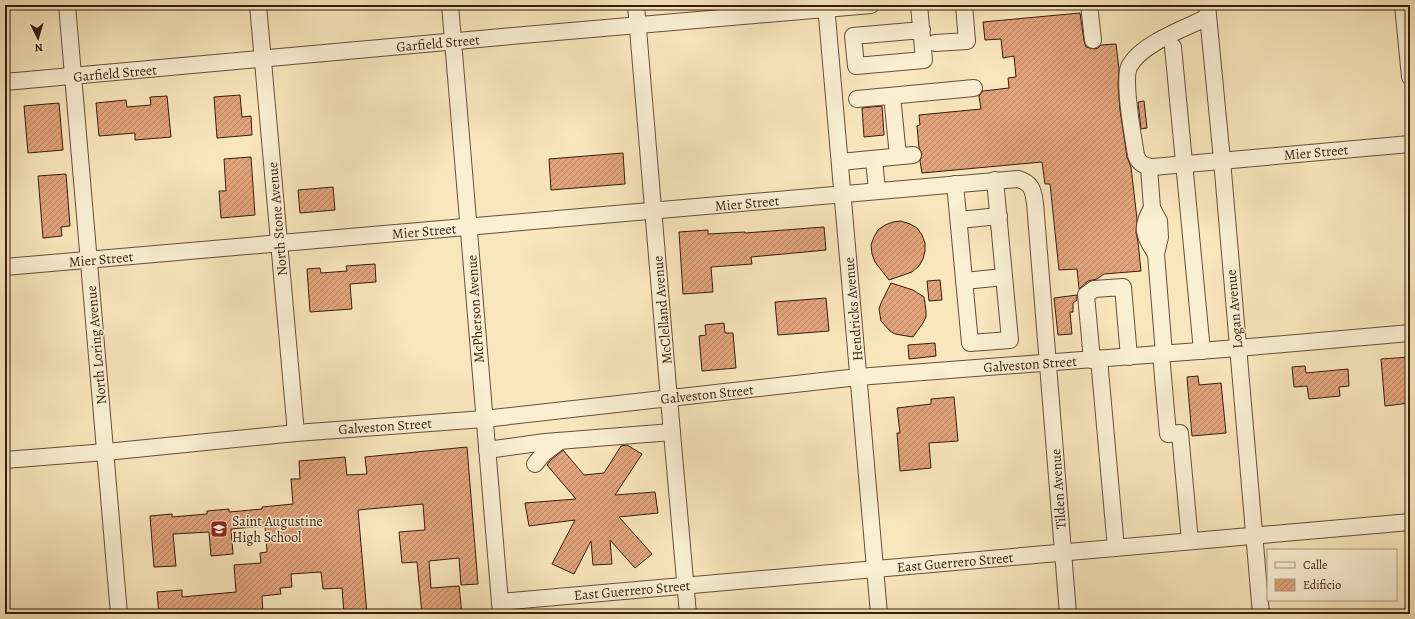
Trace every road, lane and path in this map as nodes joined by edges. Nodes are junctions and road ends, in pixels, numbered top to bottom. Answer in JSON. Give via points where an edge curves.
{"nodes":[{"id":1,"x":67,"y":5,"type":"edge"},
{"id":2,"x":258,"y":5,"type":"edge"},
{"id":3,"x":450,"y":5,"type":"edge"},
{"id":4,"x":636,"y":5,"type":"edge"},
{"id":5,"x":871,"y":5,"type":"edge"},
{"id":6,"x":919,"y":5,"type":"edge"},
{"id":7,"x":964,"y":5,"type":"edge"},
{"id":8,"x":1089,"y":5,"type":"edge"},
{"id":9,"x":1403,"y":5,"type":"edge"},
{"id":10,"x":826,"y":7,"type":"edge"},
{"id":11,"x":1208,"y":11,"type":"edge"},
{"id":12,"x":638,"y":26,"type":"junction"},
{"id":13,"x":922,"y":30,"type":"dead end"},
{"id":14,"x":1092,"y":40,"type":"dead end"},
{"id":15,"x":453,"y":41,"type":"junction"},
{"id":16,"x":935,"y":43,"type":"dead end"},
{"id":17,"x":1173,"y":47,"type":"dead end"},
{"id":18,"x":263,"y":60,"type":"junction"},
{"id":19,"x":73,"y":76,"type":"junction"},
{"id":20,"x":1410,"y":77,"type":"edge"},
{"id":21,"x":5,"y":82,"type":"edge"},
{"id":22,"x":974,"y":88,"type":"dead end"},
{"id":23,"x":892,"y":96,"type":"junction"},
{"id":24,"x":857,"y":99,"type":"dead end"},
{"id":25,"x":1410,"y":144,"type":"edge"},
{"id":26,"x":874,"y":159,"type":"junction"},
{"id":27,"x":1222,"y":160,"type":"junction"},
{"id":28,"x":840,"y":162,"type":"junction"},
{"id":29,"x":1184,"y":164,"type":"junction"},
{"id":30,"x":1149,"y":167,"type":"junction"},
{"id":31,"x":995,"y":180,"type":"junction"},
{"id":32,"x":955,"y":184,"type":"junction"},
{"id":33,"x":877,"y":191,"type":"junction"},
{"id":34,"x":843,"y":195,"type":"junction"},
{"id":35,"x":654,"y":211,"type":"junction"},
{"id":36,"x":999,"y":216,"type":"junction"},
{"id":37,"x":959,"y":220,"type":"junction"},
{"id":38,"x":469,"y":227,"type":"junction"},
{"id":39,"x":279,"y":244,"type":"junction"},
{"id":40,"x":89,"y":260,"type":"junction"},
{"id":41,"x":5,"y":267,"type":"edge"},
{"id":42,"x":1004,"y":277,"type":"junction"},
{"id":43,"x":964,"y":281,"type":"junction"},
{"id":44,"x":1410,"y":333,"type":"edge"},
{"id":45,"x":1238,"y":348,"type":"junction"},
{"id":46,"x":1202,"y":351,"type":"junction"},
{"id":47,"x":1162,"y":354,"type":"junction"},
{"id":48,"x":1129,"y":357,"type":"junction"},
{"id":49,"x":1096,"y":359,"type":"junction"},
{"id":50,"x":1048,"y":363,"type":"junction"},
{"id":51,"x":858,"y":377,"type":"junction"},
{"id":52,"x":669,"y":398,"type":"junction"},
{"id":53,"x":484,"y":419,"type":"junction"},
{"id":54,"x":672,"y":432,"type":"junction"},
{"id":55,"x":296,"y":433,"type":"junction"},
{"id":56,"x":560,"y":440,"type":"junction"},
{"id":57,"x":487,"y":450,"type":"junction"},
{"id":58,"x":106,"y":452,"type":"junction"},
{"id":59,"x":5,"y":460,"type":"edge"},
{"id":60,"x":535,"y":464,"type":"dead end"},
{"id":61,"x":1410,"y":522,"type":"edge"},
{"id":62,"x":1254,"y":535,"type":"junction"},
{"id":63,"x":1190,"y":541,"type":"junction"},
{"id":64,"x":1116,"y":548,"type":"junction"},
{"id":65,"x":1063,"y":552,"type":"junction"},
{"id":66,"x":875,"y":569,"type":"junction"},
{"id":67,"x":686,"y":586,"type":"junction"},
{"id":68,"x":500,"y":608,"type":"edge"},
{"id":69,"x":119,"y":614,"type":"edge"},
{"id":70,"x":688,"y":614,"type":"edge"},
{"id":71,"x":879,"y":614,"type":"edge"},
{"id":72,"x":1068,"y":614,"type":"edge"},
{"id":73,"x":1261,"y":614,"type":"edge"}],
"edges":[{"from":1,"to":19,"type":"street","name":"North Loring Avenue"},
{"from":2,"to":18,"type":"street","name":"North Stone Avenue"},
{"from":3,"to":15,"type":"street","name":"McPherson Avenue"},
{"from":4,"to":12,"type":"street","name":"McClelland Avenue"},
{"from":5,"to":10,"type":"street","name":"Garfield Street"},
{"from":6,"to":13,"type":"street"},
{"from":7,"to":16,"type":"street","via":[[967,41]]},
{"from":8,"to":14,"type":"street"},
{"from":9,"to":20,"type":"street"},
{"from":10,"to":12,"type":"street","name":"Garfield Street"},
{"from":10,"to":28,"type":"street","name":"Hendricks Avenue"},
{"from":11,"to":27,"type":"street","name":"Logan Avenue"},
{"from":11,"to":30,"type":"street","via":[[1141,51],[1129,68],[1128,97],[1136,155],[1141,164]]},
{"from":12,"to":15,"type":"street","name":"Garfield Street"},
{"from":12,"to":35,"type":"street","name":"McClelland Avenue"},
{"from":15,"to":18,"type":"street","name":"Garfield Street"},
{"from":15,"to":38,"type":"street","name":"McPherson Avenue"},
{"from":17,"to":29,"type":"street"},
{"from":18,"to":19,"type":"street","name":"Garfield Street"},
{"from":18,"to":39,"type":"street","name":"North Stone Avenue"},
{"from":19,"to":21,"type":"street","name":"Garfield Street"},
{"from":19,"to":40,"type":"street","name":"North Loring Avenue"},
{"from":22,"to":23,"type":"street"},
{"from":23,"to":24,"type":"street"},
{"from":23,"to":26,"type":"street","via":[[906,156]]},
{"from":25,"to":27,"type":"street","name":"Mier Street"},
{"from":26,"to":28,"type":"street"},
{"from":26,"to":33,"type":"street"},
{"from":27,"to":29,"type":"street","name":"Mier Street"},
{"from":27,"to":45,"type":"street","name":"Logan Avenue"},
{"from":28,"to":34,"type":"street","name":"Hendricks Avenue"},
{"from":29,"to":30,"type":"street","name":"Mier Street"},
{"from":29,"to":46,"type":"street"},
{"from":30,"to":47,"type":"street","via":[[1152,208],[1146,218],[1145,234],[1156,254]]},
{"from":31,"to":32,"type":"street","name":"Mier Street"},
{"from":31,"to":36,"type":"street"},
{"from":31,"to":50,"type":"street","name":"Tilden Avenue","via":[[1026,181],[1034,193]]},
{"from":32,"to":33,"type":"street","name":"Mier Street"},
{"from":32,"to":37,"type":"street"},
{"from":33,"to":34,"type":"street","name":"Mier Street"},
{"from":34,"to":35,"type":"street","name":"Mier Street"},
{"from":34,"to":51,"type":"street","name":"Hendricks Avenue"},
{"from":35,"to":38,"type":"street","name":"Mier Street"},
{"from":35,"to":52,"type":"street","name":"McClelland Avenue"},
{"from":36,"to":37,"type":"street"},
{"from":36,"to":42,"type":"street"},
{"from":37,"to":43,"type":"street"},
{"from":38,"to":39,"type":"street","name":"Mier Street"},
{"from":38,"to":53,"type":"street","name":"McPherson Avenue"},
{"from":39,"to":40,"type":"street","name":"Mier Street"},
{"from":39,"to":55,"type":"street","name":"North Stone Avenue"},
{"from":40,"to":41,"type":"street","name":"Mier Street"},
{"from":40,"to":58,"type":"street","name":"North Loring Avenue"},
{"from":42,"to":43,"type":"street"},
{"from":42,"to":43,"type":"street","via":[[1010,340],[970,343]]},
{"from":44,"to":45,"type":"street","name":"Galveston Street"},
{"from":45,"to":46,"type":"street","name":"Galveston Street"},
{"from":45,"to":62,"type":"street","name":"Logan Avenue"},
{"from":46,"to":47,"type":"street","name":"Galveston Street"},
{"from":47,"to":48,"type":"street","name":"Galveston Street"},
{"from":47,"to":63,"type":"street","via":[[1168,434],[1180,433]]},
{"from":48,"to":49,"type":"street","name":"Galveston Street"},
{"from":48,"to":49,"type":"street","via":[[1123,287],[1094,289],[1086,295]]},
{"from":49,"to":50,"type":"street","name":"Galveston Street"},
{"from":49,"to":64,"type":"street"},
{"from":50,"to":51,"type":"street","name":"Galveston Street"},
{"from":50,"to":65,"type":"street","name":"Tilden Avenue"},
{"from":51,"to":52,"type":"street","name":"Galveston Street"},
{"from":51,"to":66,"type":"street","name":"Hendricks Avenue"},
{"from":52,"to":53,"type":"street","name":"Galveston Street"},
{"from":52,"to":54,"type":"street","name":"McClelland Avenue"},
{"from":53,"to":55,"type":"street","name":"Galveston Street"},
{"from":53,"to":57,"type":"street","name":"McPherson Avenue"},
{"from":54,"to":56,"type":"street"},
{"from":54,"to":67,"type":"street","name":"McClelland Avenue"},
{"from":55,"to":58,"type":"street","name":"Galveston Street"},
{"from":56,"to":57,"type":"street"},
{"from":56,"to":60,"type":"street"},
{"from":57,"to":68,"type":"street","name":"McPherson Avenue"},
{"from":58,"to":59,"type":"street","name":"Galveston Street"},
{"from":58,"to":69,"type":"street","name":"North Loring Avenue"},
{"from":61,"to":62,"type":"street","name":"East Guerrero Street"},
{"from":62,"to":63,"type":"street","name":"East Guerrero Street"},
{"from":62,"to":73,"type":"street","name":"Logan Avenue"},
{"from":63,"to":64,"type":"street","name":"East Guerrero Street"},
{"from":64,"to":65,"type":"street","name":"East Guerrero Street"},
{"from":65,"to":66,"type":"street","name":"East Guerrero Street"},
{"from":65,"to":72,"type":"street","name":"Tilden Avenue"},
{"from":66,"to":67,"type":"street","name":"East Guerrero Street"},
{"from":66,"to":71,"type":"street","name":"Hendricks Avenue"},
{"from":67,"to":68,"type":"street","name":"East Guerrero Street"},
{"from":67,"to":70,"type":"street","name":"McClelland Avenue"}]}
